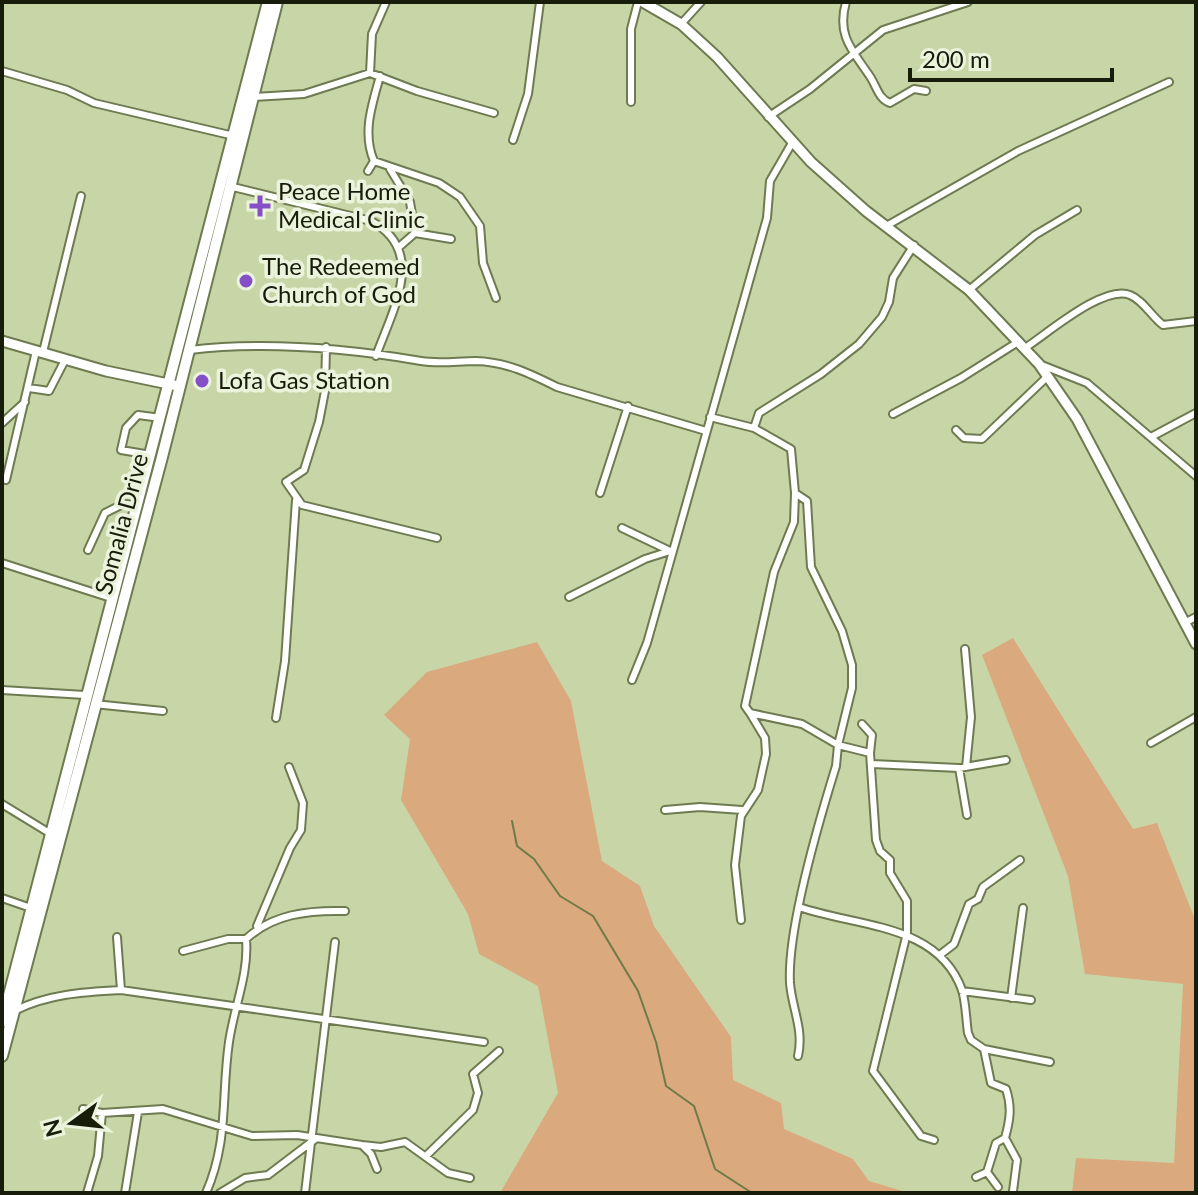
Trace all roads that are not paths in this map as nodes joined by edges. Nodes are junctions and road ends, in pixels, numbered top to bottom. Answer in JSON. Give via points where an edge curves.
{"nodes":[{"id":1,"x":268,"y":2,"type":"edge"},
{"id":2,"x":277,"y":2,"type":"edge"},
{"id":3,"x":386,"y":2,"type":"edge"},
{"id":4,"x":540,"y":2,"type":"edge"},
{"id":5,"x":640,"y":2,"type":"edge"},
{"id":6,"x":701,"y":2,"type":"edge"},
{"id":7,"x":846,"y":2,"type":"edge"},
{"id":8,"x":922,"y":2,"type":"edge"},
{"id":9,"x":968,"y":2,"type":"edge"},
{"id":10,"x":925,"y":13,"type":"junction"},
{"id":11,"x":681,"y":24,"type":"junction"},
{"id":12,"x":851,"y":55,"type":"junction"},
{"id":13,"x":2,"y":71,"type":"edge"},
{"id":14,"x":370,"y":73,"type":"junction"},
{"id":15,"x":380,"y":76,"type":"junction"},
{"id":16,"x":1169,"y":82,"type":"dead end"},
{"id":17,"x":926,"y":91,"type":"dead end"},
{"id":18,"x":252,"y":97,"type":"junction"},
{"id":19,"x":631,"y":102,"type":"dead end"},
{"id":20,"x":494,"y":113,"type":"dead end"},
{"id":21,"x":768,"y":117,"type":"junction"},
{"id":22,"x":237,"y":137,"type":"junction"},
{"id":23,"x":513,"y":140,"type":"dead end"},
{"id":24,"x":792,"y":143,"type":"junction"},
{"id":25,"x":374,"y":161,"type":"junction"},
{"id":26,"x":390,"y":168,"type":"junction"},
{"id":27,"x":368,"y":171,"type":"dead end"},
{"id":28,"x":229,"y":186,"type":"junction"},
{"id":29,"x":81,"y":196,"type":"dead end"},
{"id":30,"x":1077,"y":210,"type":"dead end"},
{"id":31,"x":888,"y":225,"type":"junction"},
{"id":32,"x":415,"y":233,"type":"junction"},
{"id":33,"x":451,"y":239,"type":"dead end"},
{"id":34,"x":914,"y":245,"type":"junction"},
{"id":35,"x":399,"y":247,"type":"junction"},
{"id":36,"x":969,"y":290,"type":"junction"},
{"id":37,"x":496,"y":298,"type":"dead end"},
{"id":38,"x":1196,"y":321,"type":"edge"},
{"id":39,"x":2,"y":341,"type":"edge"},
{"id":40,"x":1022,"y":344,"type":"junction"},
{"id":41,"x":326,"y":347,"type":"junction"},
{"id":42,"x":190,"y":350,"type":"junction"},
{"id":43,"x":40,"y":352,"type":"junction"},
{"id":44,"x":376,"y":356,"type":"junction"},
{"id":45,"x":65,"y":360,"type":"junction"},
{"id":46,"x":1039,"y":364,"type":"junction"},
{"id":47,"x":1048,"y":376,"type":"junction"},
{"id":48,"x":173,"y":385,"type":"junction"},
{"id":49,"x":29,"y":388,"type":"junction"},
{"id":50,"x":27,"y":399,"type":"junction"},
{"id":51,"x":628,"y":406,"type":"junction"},
{"id":52,"x":1196,"y":413,"type":"edge"},
{"id":53,"x":893,"y":414,"type":"dead end"},
{"id":54,"x":710,"y":417,"type":"junction"},
{"id":55,"x":165,"y":419,"type":"junction"},
{"id":56,"x":2,"y":423,"type":"edge"},
{"id":57,"x":754,"y":428,"type":"junction"},
{"id":58,"x":956,"y":430,"type":"dead end"},
{"id":59,"x":706,"y":431,"type":"junction"},
{"id":60,"x":1151,"y":437,"type":"junction"},
{"id":61,"x":151,"y":455,"type":"junction"},
{"id":62,"x":1196,"y":476,"type":"edge"},
{"id":63,"x":4,"y":479,"type":"edge"},
{"id":64,"x":600,"y":493,"type":"dead end"},
{"id":65,"x":795,"y":493,"type":"junction"},
{"id":66,"x":296,"y":500,"type":"junction"},
{"id":67,"x":137,"y":505,"type":"junction"},
{"id":68,"x":622,"y":528,"type":"dead end"},
{"id":69,"x":437,"y":538,"type":"dead end"},
{"id":70,"x":88,"y":550,"type":"dead end"},
{"id":71,"x":670,"y":551,"type":"junction"},
{"id":72,"x":2,"y":563,"type":"edge"},
{"id":73,"x":569,"y":597,"type":"dead end"},
{"id":74,"x":111,"y":598,"type":"junction"},
{"id":75,"x":1196,"y":617,"type":"edge"},
{"id":76,"x":1184,"y":623,"type":"junction"},
{"id":77,"x":1196,"y":644,"type":"edge"},
{"id":78,"x":965,"y":649,"type":"dead end"},
{"id":79,"x":632,"y":680,"type":"dead end"},
{"id":80,"x":2,"y":690,"type":"edge"},
{"id":81,"x":85,"y":695,"type":"junction"},
{"id":82,"x":94,"y":704,"type":"junction"},
{"id":83,"x":163,"y":711,"type":"dead end"},
{"id":84,"x":750,"y":713,"type":"junction"},
{"id":85,"x":1196,"y":717,"type":"edge"},
{"id":86,"x":276,"y":718,"type":"dead end"},
{"id":87,"x":862,"y":724,"type":"dead end"},
{"id":88,"x":1151,"y":743,"type":"dead end"},
{"id":89,"x":838,"y":745,"type":"junction"},
{"id":90,"x":870,"y":753,"type":"junction"},
{"id":91,"x":1006,"y":760,"type":"dead end"},
{"id":92,"x":872,"y":764,"type":"junction"},
{"id":93,"x":289,"y":767,"type":"dead end"},
{"id":94,"x":962,"y":767,"type":"junction"},
{"id":95,"x":2,"y":804,"type":"edge"},
{"id":96,"x":665,"y":810,"type":"dead end"},
{"id":97,"x":742,"y":810,"type":"junction"},
{"id":98,"x":967,"y":815,"type":"dead end"},
{"id":99,"x":51,"y":834,"type":"junction"},
{"id":100,"x":1020,"y":860,"type":"dead end"},
{"id":101,"x":2,"y":898,"type":"edge"},
{"id":102,"x":799,"y":907,"type":"junction"},
{"id":103,"x":31,"y":908,"type":"junction"},
{"id":104,"x":1023,"y":908,"type":"dead end"},
{"id":105,"x":345,"y":911,"type":"dead end"},
{"id":106,"x":741,"y":920,"type":"dead end"},
{"id":107,"x":257,"y":926,"type":"junction"},
{"id":108,"x":907,"y":933,"type":"junction"},
{"id":109,"x":117,"y":937,"type":"dead end"},
{"id":110,"x":246,"y":939,"type":"junction"},
{"id":111,"x":335,"y":942,"type":"dead end"},
{"id":112,"x":183,"y":951,"type":"dead end"},
{"id":113,"x":941,"y":954,"type":"junction"},
{"id":114,"x":121,"y":990,"type":"junction"},
{"id":115,"x":962,"y":991,"type":"junction"},
{"id":116,"x":1011,"y":998,"type":"junction"},
{"id":117,"x":1031,"y":1000,"type":"dead end"},
{"id":118,"x":234,"y":1009,"type":"junction"},
{"id":119,"x":14,"y":1011,"type":"junction"},
{"id":120,"x":324,"y":1021,"type":"junction"},
{"id":121,"x":2,"y":1022,"type":"edge"},
{"id":122,"x":484,"y":1042,"type":"dead end"},
{"id":123,"x":984,"y":1049,"type":"junction"},
{"id":124,"x":499,"y":1051,"type":"dead end"},
{"id":125,"x":2,"y":1056,"type":"edge"},
{"id":126,"x":798,"y":1056,"type":"dead end"},
{"id":127,"x":1050,"y":1062,"type":"dead end"},
{"id":128,"x":83,"y":1109,"type":"dead end"},
{"id":129,"x":138,"y":1112,"type":"junction"},
{"id":130,"x":102,"y":1113,"type":"junction"},
{"id":131,"x":224,"y":1127,"type":"junction"},
{"id":132,"x":1005,"y":1138,"type":"junction"},
{"id":133,"x":314,"y":1140,"type":"junction"},
{"id":134,"x":934,"y":1140,"type":"dead end"},
{"id":135,"x":362,"y":1145,"type":"junction"},
{"id":136,"x":426,"y":1156,"type":"junction"},
{"id":137,"x":377,"y":1169,"type":"dead end"},
{"id":138,"x":987,"y":1172,"type":"junction"},
{"id":139,"x":976,"y":1177,"type":"dead end"},
{"id":140,"x":470,"y":1178,"type":"dead end"},
{"id":141,"x":998,"y":1187,"type":"dead end"},
{"id":142,"x":1013,"y":1191,"type":"dead end"},
{"id":143,"x":88,"y":1193,"type":"edge"},
{"id":144,"x":125,"y":1193,"type":"edge"},
{"id":145,"x":206,"y":1193,"type":"edge"},
{"id":146,"x":220,"y":1193,"type":"edge"},
{"id":147,"x":305,"y":1193,"type":"edge"}],
"edges":[{"from":1,"to":22,"type":"main road","name":"Somalia Drive"},
{"from":2,"to":18,"type":"main road","name":"Somalia Drive"},
{"from":3,"to":14,"type":"street","via":[[372,34]]},
{"from":4,"to":23,"type":"street","via":[[528,94]]},
{"from":5,"to":11,"type":"street"},
{"from":5,"to":19,"type":"street","via":[[631,29]]},
{"from":6,"to":11,"type":"street"},
{"from":7,"to":12,"type":"street"},
{"from":8,"to":10,"type":"street"},
{"from":9,"to":10,"type":"street"},
{"from":10,"to":12,"type":"street","via":[[872,37]]},
{"from":11,"to":21,"type":"street"},
{"from":12,"to":17,"type":"street","via":[[887,103],[914,89]]},
{"from":12,"to":21,"type":"street"},
{"from":13,"to":22,"type":"street","via":[[94,103]]},
{"from":14,"to":15,"type":"street"},
{"from":14,"to":18,"type":"street","via":[[304,94]]},
{"from":15,"to":20,"type":"street"},
{"from":15,"to":25,"type":"street","via":[[367,145]]},
{"from":16,"to":31,"type":"street","via":[[1018,151]]},
{"from":18,"to":22,"type":"main road","name":"Somalia Drive"},
{"from":21,"to":24,"type":"street"},
{"from":22,"to":28,"type":"main road","name":"Somalia Drive"},
{"from":22,"to":48,"type":"main road","name":"Somalia Drive"},
{"from":24,"to":31,"type":"street","via":[[838,188]]},
{"from":24,"to":54,"type":"street","via":[[770,181],[767,218]]},
{"from":25,"to":26,"type":"street"},
{"from":25,"to":27,"type":"street"},
{"from":26,"to":32,"type":"street","via":[[410,202]]},
{"from":26,"to":37,"type":"street","via":[[439,183],[460,197],[480,226],[483,263]]},
{"from":28,"to":35,"type":"street","via":[[371,221]]},
{"from":28,"to":42,"type":"main road","name":"Somalia Drive"},
{"from":29,"to":43,"type":"street"},
{"from":30,"to":36,"type":"street","via":[[1025,242]]},
{"from":31,"to":34,"type":"street"},
{"from":32,"to":33,"type":"street"},
{"from":32,"to":35,"type":"street"},
{"from":34,"to":36,"type":"street"},
{"from":34,"to":57,"type":"street","via":[[893,278],[882,317],[859,344],[759,413]]},
{"from":35,"to":44,"type":"street","via":[[405,266],[401,289]]},
{"from":36,"to":40,"type":"street"},
{"from":38,"to":40,"type":"street","via":[[1163,325],[1137,299],[1119,294]]},
{"from":39,"to":43,"type":"street"},
{"from":40,"to":46,"type":"street"},
{"from":40,"to":53,"type":"street"},
{"from":41,"to":42,"type":"street","via":[[231,345]]},
{"from":41,"to":44,"type":"street"},
{"from":41,"to":66,"type":"street","via":[[319,422],[304,470],[286,482]]},
{"from":42,"to":48,"type":"main road","name":"Somalia Drive"},
{"from":43,"to":45,"type":"street"},
{"from":43,"to":49,"type":"street"},
{"from":44,"to":51,"type":"street","via":[[498,363],[557,387]]},
{"from":45,"to":48,"type":"street"},
{"from":45,"to":49,"type":"street","via":[[49,391]]},
{"from":46,"to":47,"type":"street"},
{"from":46,"to":60,"type":"street","via":[[1077,377]]},
{"from":47,"to":58,"type":"street","via":[[982,439],[964,438]]},
{"from":47,"to":76,"type":"street","via":[[1077,419]]},
{"from":48,"to":55,"type":"main road","name":"Somalia Drive"},
{"from":49,"to":50,"type":"street"},
{"from":50,"to":56,"type":"street"},
{"from":50,"to":63,"type":"street"},
{"from":51,"to":59,"type":"street"},
{"from":51,"to":64,"type":"street"},
{"from":52,"to":60,"type":"street"},
{"from":54,"to":57,"type":"street"},
{"from":54,"to":59,"type":"street"},
{"from":55,"to":61,"type":"main road","name":"Somalia Drive"},
{"from":55,"to":61,"type":"street","via":[[138,415],[126,428],[121,450]]},
{"from":55,"to":82,"type":"main road","name":"Somalia Drive"},
{"from":57,"to":65,"type":"street","via":[[791,449]]},
{"from":59,"to":71,"type":"street"},
{"from":60,"to":62,"type":"street"},
{"from":61,"to":67,"type":"main road","name":"Somalia Drive"},
{"from":65,"to":84,"type":"street","via":[[794,522],[774,572],[745,697]]},
{"from":65,"to":89,"type":"street","via":[[807,501],[811,567],[849,647],[852,688]]},
{"from":66,"to":69,"type":"street"},
{"from":66,"to":86,"type":"street"},
{"from":67,"to":70,"type":"street","via":[[123,504],[105,513]]},
{"from":67,"to":74,"type":"main road","name":"Somalia Drive"},
{"from":68,"to":71,"type":"street"},
{"from":71,"to":73,"type":"street"},
{"from":71,"to":79,"type":"street"},
{"from":72,"to":74,"type":"street"},
{"from":74,"to":81,"type":"main road","name":"Somalia Drive"},
{"from":75,"to":76,"type":"street"},
{"from":76,"to":77,"type":"street"},
{"from":78,"to":94,"type":"street","via":[[971,717]]},
{"from":80,"to":81,"type":"street"},
{"from":81,"to":99,"type":"main road","name":"Somalia Drive"},
{"from":82,"to":83,"type":"street"},
{"from":82,"to":119,"type":"main road","name":"Somalia Drive"},
{"from":84,"to":89,"type":"street","via":[[802,724]]},
{"from":84,"to":97,"type":"street","via":[[765,738],[766,754],[758,790]]},
{"from":85,"to":88,"type":"street"},
{"from":87,"to":90,"type":"street","via":[[872,735]]},
{"from":89,"to":90,"type":"street"},
{"from":89,"to":102,"type":"street"},
{"from":90,"to":92,"type":"street"},
{"from":91,"to":94,"type":"street"},
{"from":92,"to":94,"type":"street"},
{"from":92,"to":108,"type":"street","via":[[877,844],[890,860],[890,873],[907,901]]},
{"from":93,"to":107,"type":"street","via":[[303,803],[301,830]]},
{"from":94,"to":98,"type":"street"},
{"from":95,"to":99,"type":"street"},
{"from":96,"to":97,"type":"street"},
{"from":97,"to":106,"type":"street","via":[[735,865]]},
{"from":99,"to":103,"type":"main road","name":"Somalia Drive"},
{"from":100,"to":113,"type":"street","via":[[983,887],[969,904],[954,944]]},
{"from":101,"to":103,"type":"street"},
{"from":102,"to":108,"type":"street"},
{"from":102,"to":126,"type":"street","via":[[790,983],[799,1023]]},
{"from":103,"to":121,"type":"main road","name":"Somalia Drive"},
{"from":104,"to":116,"type":"street"},
{"from":105,"to":107,"type":"street","via":[[317,910]]},
{"from":107,"to":110,"type":"street"},
{"from":108,"to":113,"type":"street"},
{"from":108,"to":134,"type":"street","via":[[873,1071],[921,1136]]},
{"from":109,"to":114,"type":"street"},
{"from":110,"to":112,"type":"street"},
{"from":110,"to":118,"type":"street","via":[[247,963]]},
{"from":111,"to":120,"type":"street"},
{"from":113,"to":115,"type":"street"},
{"from":114,"to":118,"type":"street"},
{"from":114,"to":119,"type":"street","via":[[76,992]]},
{"from":115,"to":116,"type":"street"},
{"from":115,"to":123,"type":"street","via":[[971,1040]]},
{"from":116,"to":117,"type":"street"},
{"from":118,"to":120,"type":"street"},
{"from":118,"to":131,"type":"street"},
{"from":119,"to":125,"type":"main road","name":"Somalia Drive"},
{"from":120,"to":122,"type":"street"},
{"from":120,"to":133,"type":"street"},
{"from":123,"to":127,"type":"street"},
{"from":123,"to":132,"type":"street","via":[[991,1083],[1008,1093],[1011,1111]]},
{"from":124,"to":136,"type":"street","via":[[473,1074],[478,1093],[473,1110]]},
{"from":128,"to":130,"type":"street"},
{"from":129,"to":130,"type":"street"},
{"from":129,"to":131,"type":"street","via":[[163,1109]]},
{"from":129,"to":144,"type":"street"},
{"from":130,"to":143,"type":"street"},
{"from":131,"to":133,"type":"street","via":[[252,1136],[285,1134]]},
{"from":131,"to":145,"type":"street"},
{"from":132,"to":138,"type":"street","via":[[996,1143]]},
{"from":132,"to":142,"type":"street","via":[[1017,1160]]},
{"from":133,"to":135,"type":"street"},
{"from":133,"to":146,"type":"street","via":[[268,1175],[245,1178]]},
{"from":133,"to":147,"type":"street"},
{"from":135,"to":136,"type":"street","via":[[405,1142]]},
{"from":135,"to":137,"type":"street"},
{"from":136,"to":140,"type":"street","via":[[448,1173]]},
{"from":138,"to":139,"type":"street"},
{"from":138,"to":141,"type":"street"}]}
